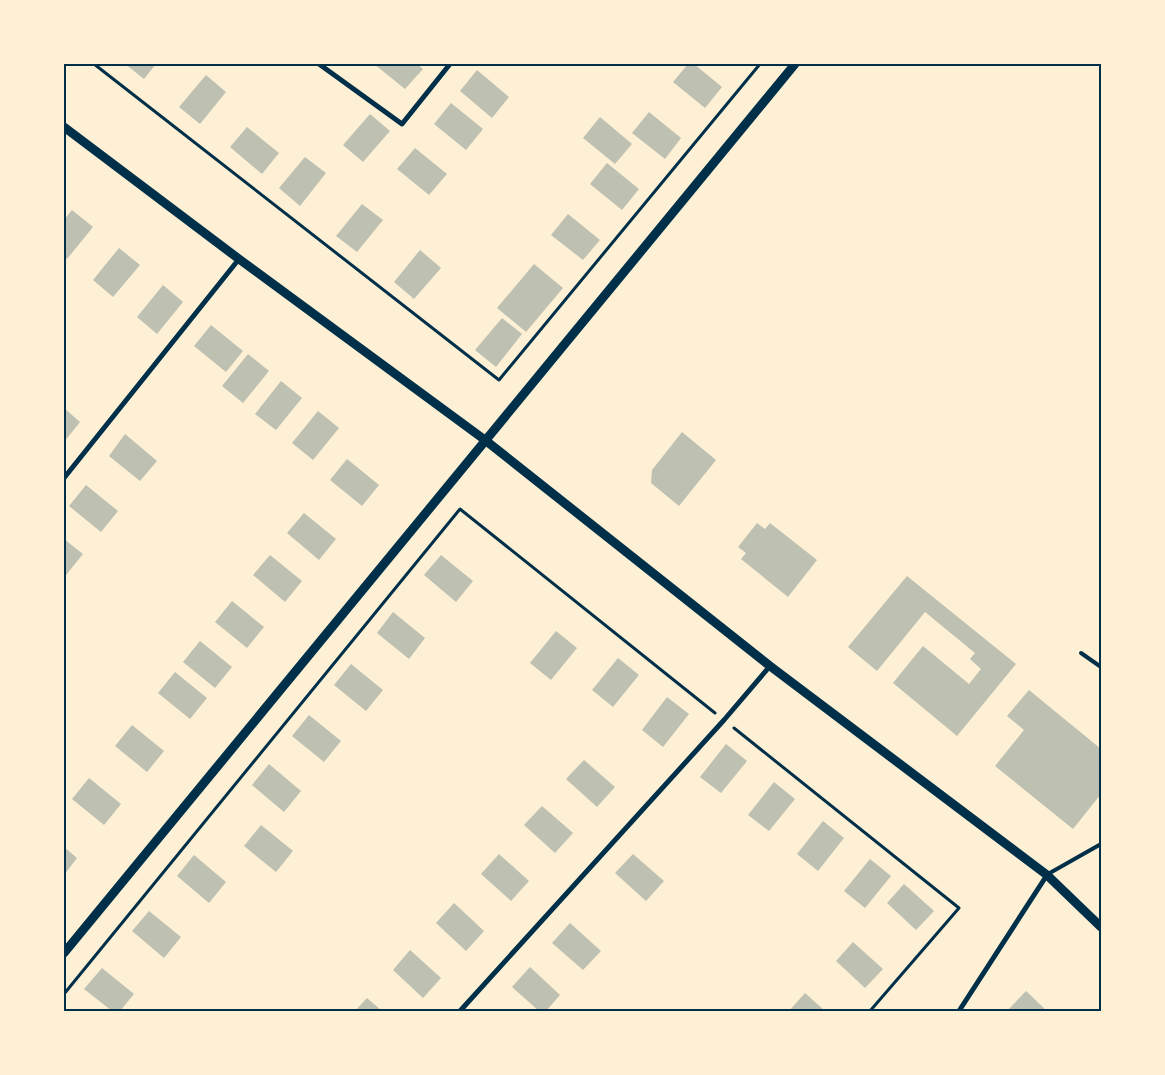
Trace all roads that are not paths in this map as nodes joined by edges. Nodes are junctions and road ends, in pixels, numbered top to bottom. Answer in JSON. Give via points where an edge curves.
{"nodes":[{"id":1,"x":319,"y":64,"type":"edge"},
{"id":2,"x":450,"y":64,"type":"edge"},
{"id":3,"x":795,"y":64,"type":"edge"},
{"id":4,"x":64,"y":127,"type":"edge"},
{"id":5,"x":239,"y":259,"type":"junction"},
{"id":6,"x":486,"y":440,"type":"junction"},
{"id":7,"x":64,"y":478,"type":"edge"},
{"id":8,"x":1081,"y":653,"type":"dead end"},
{"id":9,"x":770,"y":666,"type":"junction"},
{"id":10,"x":1101,"y":667,"type":"edge"},
{"id":11,"x":1101,"y":844,"type":"edge"},
{"id":12,"x":1096,"y":847,"type":"junction"},
{"id":13,"x":1101,"y":851,"type":"edge"},
{"id":14,"x":1046,"y":875,"type":"junction"},
{"id":15,"x":1101,"y":927,"type":"edge"},
{"id":16,"x":64,"y":953,"type":"edge"},
{"id":17,"x":460,"y":1011,"type":"edge"},
{"id":18,"x":959,"y":1011,"type":"edge"}],
"edges":[{"from":1,"to":2,"type":"street","via":[[402,124]]},
{"from":3,"to":6,"type":"street"},
{"from":4,"to":5,"type":"street"},
{"from":5,"to":6,"type":"street"},
{"from":5,"to":7,"type":"street"},
{"from":6,"to":9,"type":"street"},
{"from":6,"to":16,"type":"street"},
{"from":8,"to":10,"type":"lane"},
{"from":9,"to":14,"type":"street"},
{"from":9,"to":17,"type":"street"},
{"from":11,"to":12,"type":"lane"},
{"from":12,"to":13,"type":"lane"},
{"from":12,"to":14,"type":"lane"},
{"from":14,"to":15,"type":"street"},
{"from":14,"to":18,"type":"street"}]}
